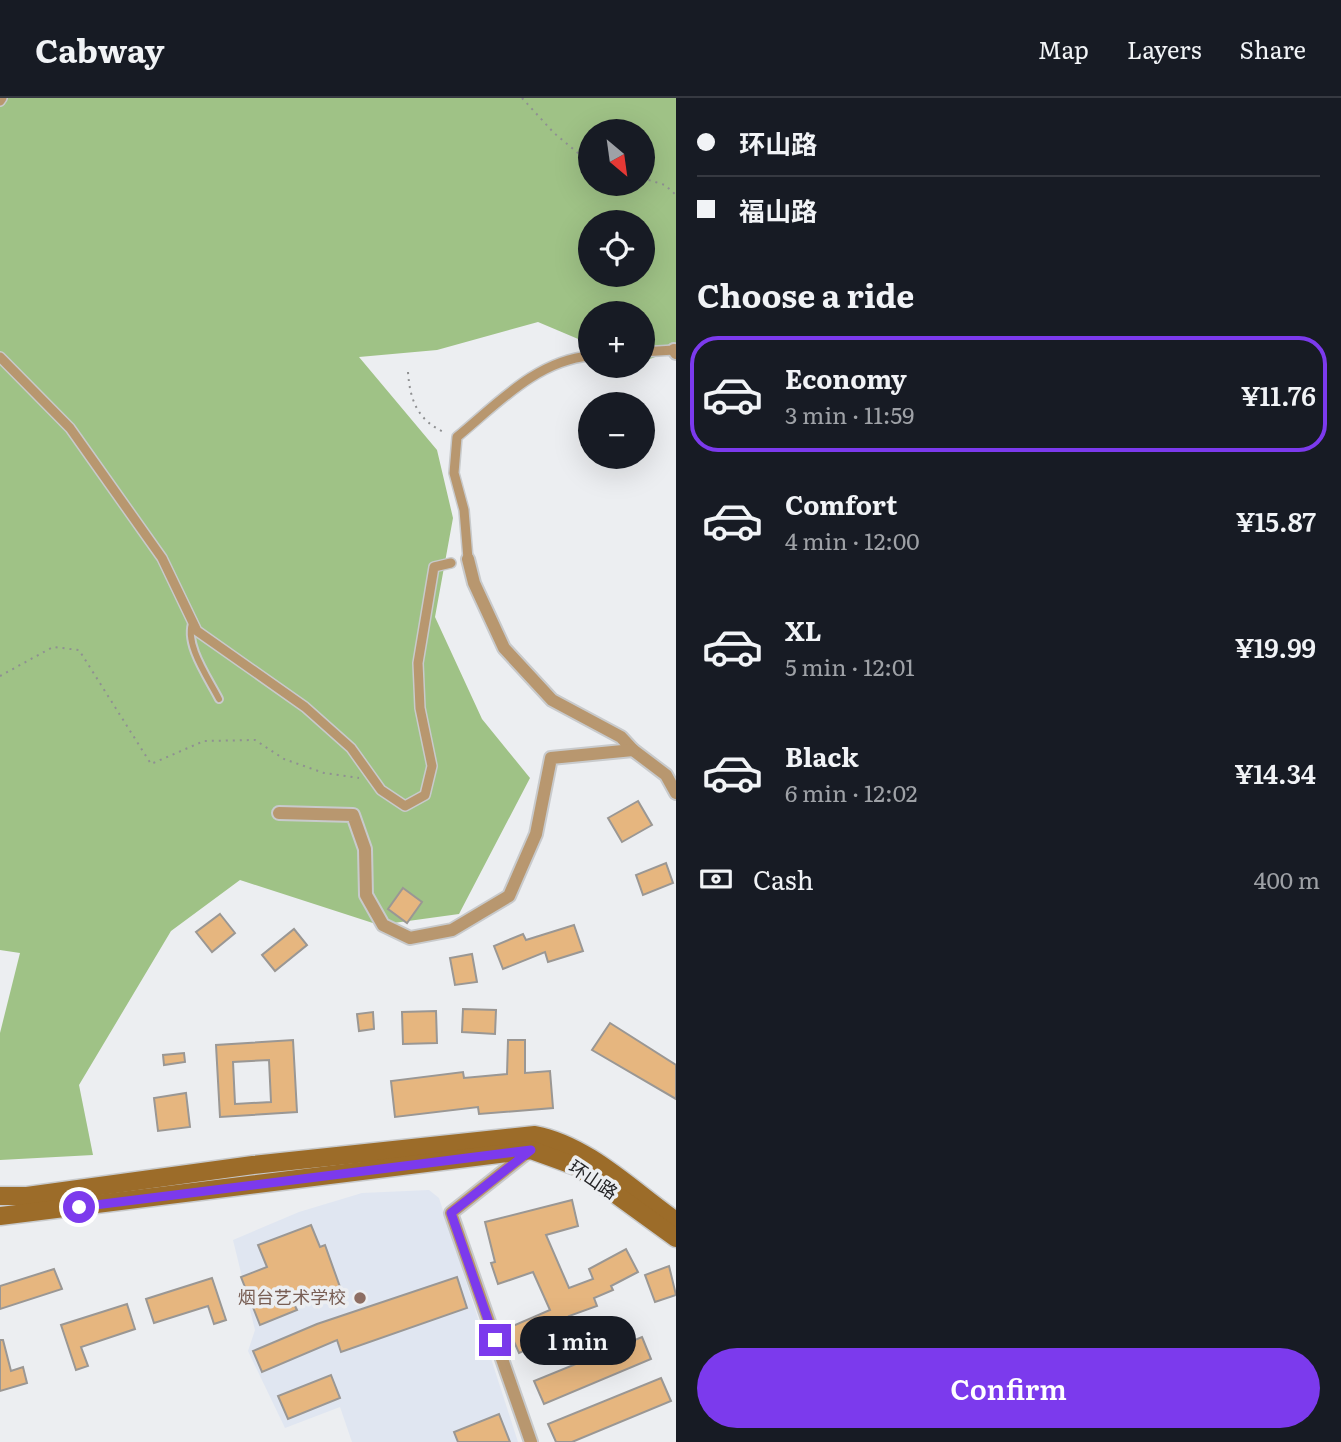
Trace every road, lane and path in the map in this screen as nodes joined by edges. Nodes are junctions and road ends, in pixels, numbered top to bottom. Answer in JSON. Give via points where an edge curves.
{"nodes":[{"id":1,"x":522,"y":98,"type":"edge"},
{"id":2,"x":578,"y":153,"type":"edge"},
{"id":3,"x":655,"y":182,"type":"edge"},
{"id":4,"x":676,"y":195,"type":"edge"},
{"id":5,"x":675,"y":351,"type":"edge"},
{"id":6,"x":655,"y":352,"type":"edge"},
{"id":7,"x":0,"y":357,"type":"edge"},
{"id":8,"x":578,"y":357,"type":"edge"},
{"id":9,"x":408,"y":372,"type":"dead end"},
{"id":10,"x":457,"y":437,"type":"junction"},
{"id":11,"x":468,"y":559,"type":"joint"},
{"id":12,"x":451,"y":563,"type":"dead end"},
{"id":13,"x":193,"y":621,"type":"junction"},
{"id":14,"x":0,"y":676,"type":"edge"},
{"id":15,"x":219,"y":699,"type":"dead end"},
{"id":16,"x":633,"y":750,"type":"junction"},
{"id":17,"x":374,"y":781,"type":"junction"},
{"id":18,"x":676,"y":793,"type":"edge"},
{"id":19,"x":279,"y":813,"type":"dead end"},
{"id":20,"x":531,"y":1150,"type":"junction"},
{"id":21,"x":0,"y":1196,"type":"edge"},
{"id":22,"x":0,"y":1216,"type":"edge"},
{"id":23,"x":676,"y":1221,"type":"edge"},
{"id":24,"x":676,"y":1238,"type":"edge"},
{"id":25,"x":531,"y":1442,"type":"edge"}],
"edges":[{"from":1,"to":2,"type":"path"},
{"from":3,"to":4,"type":"path"},
{"from":5,"to":6,"type":"street"},
{"from":7,"to":13,"type":"street","via":[[70,428],[162,558]]},
{"from":8,"to":10,"type":"street","via":[[534,375]]},
{"from":9,"to":10,"type":"path","via":[[410,396],[429,426]]},
{"from":10,"to":11,"type":"street","via":[[454,473],[464,510]]},
{"from":11,"to":16,"type":"street","via":[[474,583],[505,648],[552,700],[621,737]]},
{"from":12,"to":17,"type":"street","via":[[434,567],[418,663],[420,708],[432,766],[425,795],[405,806]]},
{"from":13,"to":15,"type":"lane","via":[[189,630],[192,642]]},
{"from":13,"to":17,"type":"street","via":[[197,631],[305,707],[351,748]]},
{"from":14,"to":17,"type":"path","via":[[53,646],[79,650],[151,764],[204,741],[255,740],[284,759],[324,773]]},
{"from":16,"to":18,"type":"street","via":[[666,775]]},
{"from":16,"to":19,"type":"street","via":[[551,758],[536,834],[509,897],[452,930],[410,938],[383,925],[366,895],[365,849],[352,815]]},
{"from":20,"to":22,"type":"main road","name":"环山路"},
{"from":20,"to":24,"type":"main road","name":"环山路","via":[[578,1167]]},
{"from":20,"to":25,"type":"street","via":[[451,1213]]},
{"from":21,"to":23,"type":"main road","name":"环山路","via":[[535,1135],[564,1143],[587,1157]]}]}
